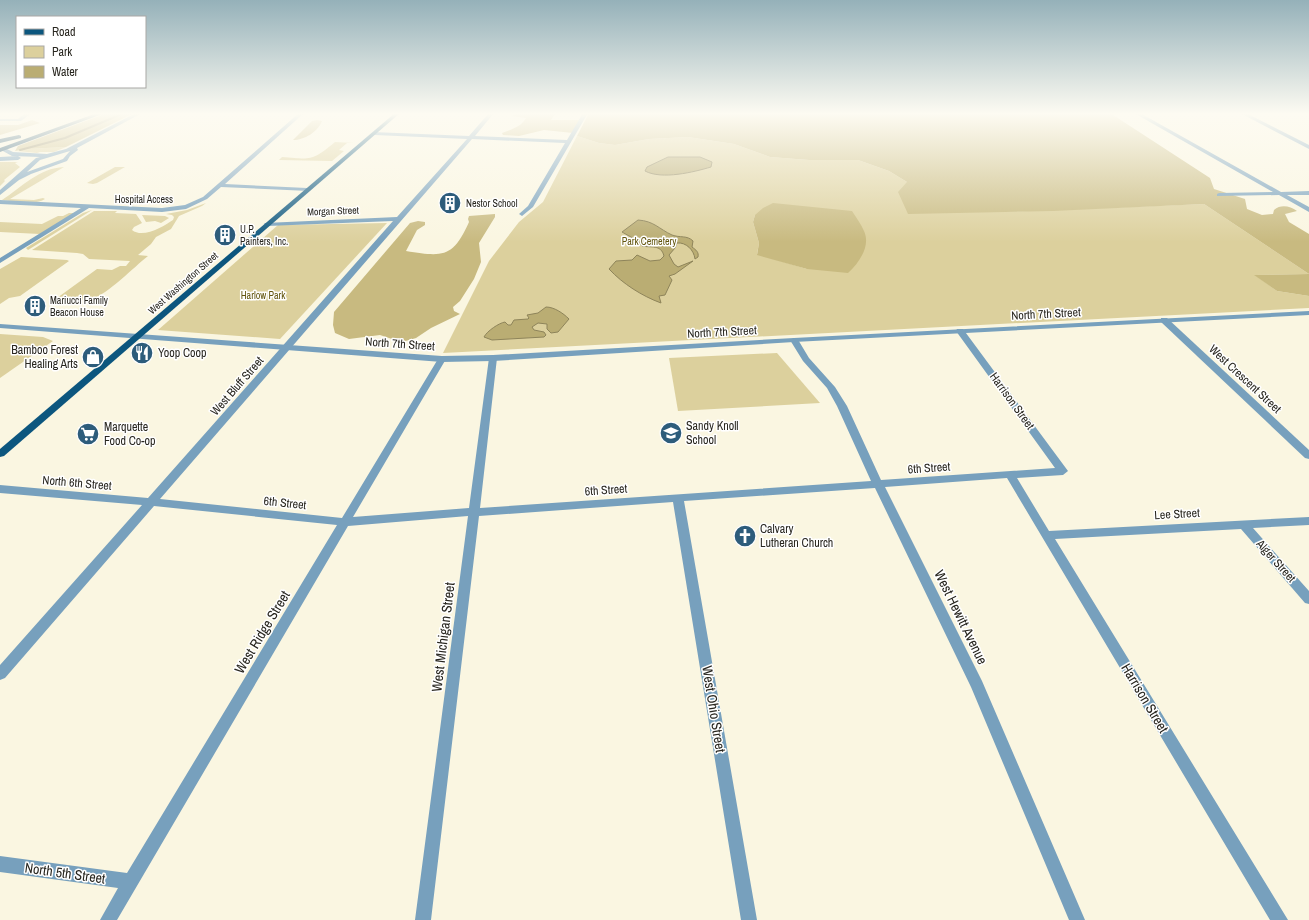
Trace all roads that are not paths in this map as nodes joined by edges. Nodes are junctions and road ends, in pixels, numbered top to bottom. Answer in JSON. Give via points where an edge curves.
{"nodes":[{"id":1,"x":49,"y":156,"type":"edge"},
{"id":2,"x":68,"y":156,"type":"edge"},
{"id":3,"x":253,"y":156,"type":"edge"},
{"id":4,"x":348,"y":156,"type":"edge"},
{"id":5,"x":455,"y":156,"type":"edge"},
{"id":6,"x":562,"y":156,"type":"edge"},
{"id":7,"x":1213,"y":156,"type":"edge"},
{"id":8,"x":0,"y":159,"type":"edge"},
{"id":9,"x":34,"y":162,"type":"junction"},
{"id":10,"x":53,"y":164,"type":"junction"},
{"id":11,"x":17,"y":179,"type":"junction"},
{"id":12,"x":220,"y":185,"type":"junction"},
{"id":13,"x":307,"y":190,"type":"junction"},
{"id":14,"x":0,"y":193,"type":"edge"},
{"id":15,"x":1309,"y":193,"type":"edge"},
{"id":16,"x":1281,"y":194,"type":"junction"},
{"id":17,"x":1219,"y":195,"type":"dead end"},
{"id":18,"x":0,"y":202,"type":"edge"},
{"id":19,"x":87,"y":207,"type":"junction"},
{"id":20,"x":1309,"y":210,"type":"edge"},
{"id":21,"x":522,"y":214,"type":"dead end"},
{"id":22,"x":400,"y":219,"type":"junction"},
{"id":23,"x":267,"y":224,"type":"junction"},
{"id":24,"x":0,"y":261,"type":"edge"},
{"id":25,"x":1309,"y":312,"type":"edge"},
{"id":26,"x":1164,"y":320,"type":"junction"},
{"id":27,"x":0,"y":326,"type":"edge"},
{"id":28,"x":960,"y":331,"type":"junction"},
{"id":29,"x":138,"y":336,"type":"junction"},
{"id":30,"x":794,"y":340,"type":"junction"},
{"id":31,"x":286,"y":348,"type":"junction"},
{"id":32,"x":493,"y":358,"type":"junction"},
{"id":33,"x":442,"y":359,"type":"junction"},
{"id":34,"x":0,"y":454,"type":"edge"},
{"id":35,"x":1309,"y":456,"type":"edge"},
{"id":36,"x":1063,"y":471,"type":"joint"},
{"id":37,"x":1010,"y":475,"type":"junction"},
{"id":38,"x":878,"y":484,"type":"junction"},
{"id":39,"x":0,"y":489,"type":"edge"},
{"id":40,"x":678,"y":498,"type":"junction"},
{"id":41,"x":151,"y":502,"type":"junction"},
{"id":42,"x":474,"y":512,"type":"junction"},
{"id":43,"x":1309,"y":521,"type":"edge"},
{"id":44,"x":345,"y":522,"type":"junction"},
{"id":45,"x":1243,"y":524,"type":"junction"},
{"id":46,"x":1047,"y":535,"type":"junction"},
{"id":47,"x":1309,"y":599,"type":"edge"},
{"id":48,"x":0,"y":674,"type":"edge"},
{"id":49,"x":0,"y":864,"type":"edge"},
{"id":50,"x":131,"y":882,"type":"junction"},
{"id":51,"x":108,"y":920,"type":"edge"},
{"id":52,"x":423,"y":920,"type":"edge"},
{"id":53,"x":749,"y":920,"type":"edge"},
{"id":54,"x":1077,"y":920,"type":"edge"},
{"id":55,"x":1280,"y":920,"type":"edge"}],
"edges":[{"from":1,"to":9,"type":"street"},
{"from":2,"to":10,"type":"street"},
{"from":3,"to":12,"type":"street","name":"Hospital Access"},
{"from":4,"to":13,"type":"main road","name":"West Washington Street"},
{"from":5,"to":22,"type":"street","name":"West Bluff Street"},
{"from":6,"to":21,"type":"street","via":[[530,208]]},
{"from":7,"to":16,"type":"street"},
{"from":8,"to":9,"type":"street","via":[[24,158]]},
{"from":9,"to":10,"type":"street","via":[[42,165]]},
{"from":9,"to":11,"type":"street"},
{"from":10,"to":11,"type":"street","via":[[40,167]]},
{"from":11,"to":14,"type":"street"},
{"from":12,"to":13,"type":"street"},
{"from":12,"to":19,"type":"street","name":"Hospital Access","via":[[202,200],[174,209]]},
{"from":13,"to":23,"type":"main road","name":"West Washington Street"},
{"from":15,"to":16,"type":"street"},
{"from":16,"to":17,"type":"street"},
{"from":16,"to":20,"type":"street"},
{"from":18,"to":19,"type":"street","name":"Hospital Access"},
{"from":19,"to":24,"type":"street"},
{"from":22,"to":23,"type":"street","name":"Morgan Street"},
{"from":22,"to":31,"type":"street","name":"West Bluff Street"},
{"from":23,"to":29,"type":"main road","name":"West Washington Street"},
{"from":25,"to":26,"type":"street","name":"North 7th Street"},
{"from":26,"to":28,"type":"street","name":"North 7th Street"},
{"from":26,"to":35,"type":"street","name":"West Crescent Street"},
{"from":27,"to":29,"type":"street","name":"North 7th Street"},
{"from":28,"to":30,"type":"street","name":"North 7th Street"},
{"from":28,"to":36,"type":"street","name":"Harrison Street"},
{"from":29,"to":31,"type":"street","name":"North 7th Street"},
{"from":29,"to":34,"type":"main road","name":"West Washington Street"},
{"from":30,"to":32,"type":"street","name":"North 7th Street"},
{"from":30,"to":38,"type":"street","name":"West Hewitt Avenue","via":[[842,406]]},
{"from":31,"to":33,"type":"street","name":"North 7th Street"},
{"from":31,"to":41,"type":"street","name":"West Bluff Street"},
{"from":32,"to":33,"type":"street","name":"North 7th Street"},
{"from":32,"to":42,"type":"street","name":"West Michigan Street"},
{"from":33,"to":44,"type":"street","name":"West Ridge Street"},
{"from":36,"to":37,"type":"street","name":"6th Street"},
{"from":37,"to":38,"type":"street","name":"6th Street"},
{"from":37,"to":46,"type":"street","name":"Harrison Street"},
{"from":38,"to":40,"type":"street","name":"6th Street"},
{"from":38,"to":54,"type":"street","name":"West Hewitt Avenue","via":[[977,685]]},
{"from":39,"to":41,"type":"street","name":"North 6th Street"},
{"from":40,"to":42,"type":"street","name":"6th Street"},
{"from":40,"to":53,"type":"street","name":"West Ohio Street"},
{"from":41,"to":44,"type":"street","name":"6th Street"},
{"from":41,"to":48,"type":"street","name":"West Bluff Street"},
{"from":42,"to":44,"type":"street","name":"6th Street"},
{"from":42,"to":52,"type":"street","name":"West Michigan Street"},
{"from":43,"to":45,"type":"street","name":"Lee Street"},
{"from":44,"to":50,"type":"street","name":"West Ridge Street"},
{"from":45,"to":46,"type":"street","name":"Lee Street"},
{"from":45,"to":47,"type":"street","name":"Alger Street"},
{"from":46,"to":55,"type":"street","name":"Harrison Street"},
{"from":49,"to":50,"type":"street","name":"North 5th Street"},
{"from":50,"to":51,"type":"street","name":"West Ridge Street"}]}
